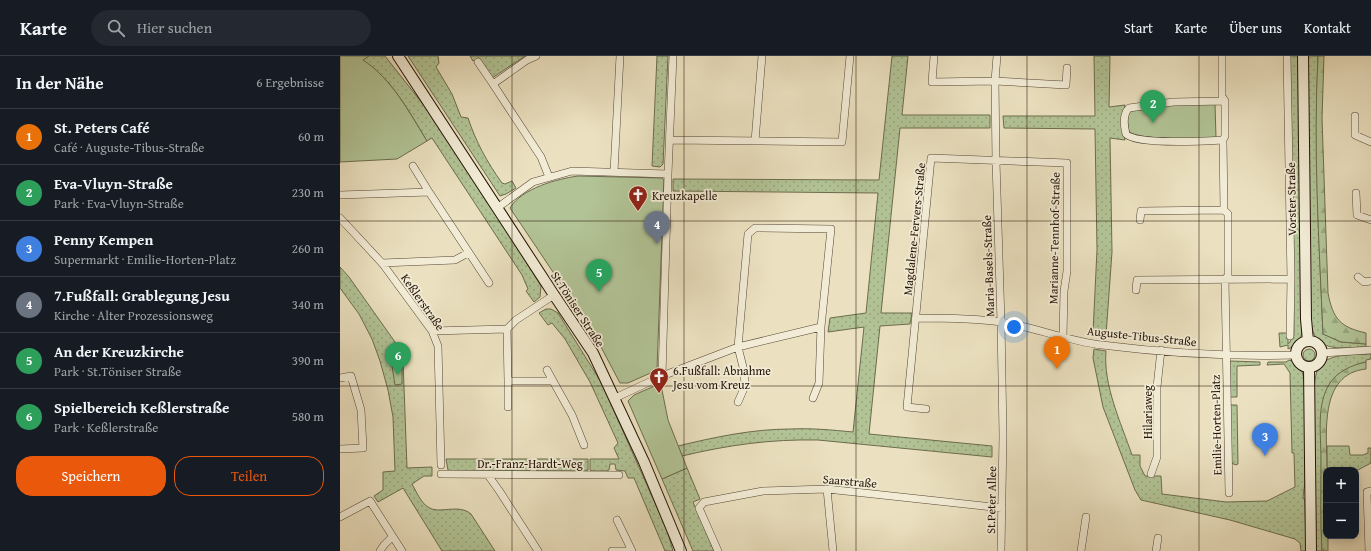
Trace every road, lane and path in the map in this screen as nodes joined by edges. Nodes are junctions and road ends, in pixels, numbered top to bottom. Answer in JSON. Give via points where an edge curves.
{"nodes":[{"id":1,"x":389,"y":56,"type":"edge"},
{"id":2,"x":398,"y":56,"type":"edge"},
{"id":3,"x":536,"y":56,"type":"edge"},
{"id":4,"x":620,"y":56,"type":"edge"},
{"id":5,"x":673,"y":56,"type":"edge"},
{"id":6,"x":762,"y":56,"type":"edge"},
{"id":7,"x":850,"y":56,"type":"edge"},
{"id":8,"x":934,"y":56,"type":"edge"},
{"id":9,"x":997,"y":56,"type":"edge"},
{"id":10,"x":1222,"y":56,"type":"edge"},
{"id":11,"x":1287,"y":56,"type":"edge"},
{"id":12,"x":1303,"y":56,"type":"edge"},
{"id":13,"x":478,"y":62,"type":"dead end"},
{"id":14,"x":1067,"y":68,"type":"dead end"},
{"id":15,"x":995,"y":81,"type":"junction"},
{"id":16,"x":493,"y":84,"type":"junction"},
{"id":17,"x":424,"y":97,"type":"junction"},
{"id":18,"x":1225,"y":101,"type":"junction"},
{"id":19,"x":1355,"y":116,"type":"dead end"},
{"id":20,"x":670,"y":140,"type":"junction"},
{"id":21,"x":1223,"y":140,"type":"junction"},
{"id":22,"x":755,"y":141,"type":"junction"},
{"id":23,"x":1371,"y":142,"type":"edge"},
{"id":24,"x":996,"y":161,"type":"junction"},
{"id":25,"x":413,"y":166,"type":"dead end"},
{"id":26,"x":614,"y":172,"type":"junction"},
{"id":27,"x":668,"y":174,"type":"junction"},
{"id":28,"x":549,"y":177,"type":"junction"},
{"id":29,"x":429,"y":192,"type":"junction"},
{"id":30,"x":1356,"y":194,"type":"dead end"},
{"id":31,"x":340,"y":195,"type":"edge"},
{"id":32,"x":497,"y":208,"type":"junction"},
{"id":33,"x":1224,"y":210,"type":"junction"},
{"id":34,"x":340,"y":218,"type":"edge"},
{"id":35,"x":1140,"y":220,"type":"dead end"},
{"id":36,"x":1371,"y":220,"type":"edge"},
{"id":37,"x":468,"y":253,"type":"junction"},
{"id":38,"x":382,"y":263,"type":"junction"},
{"id":39,"x":1358,"y":276,"type":"dead end"},
{"id":40,"x":1291,"y":279,"type":"junction"},
{"id":41,"x":1225,"y":280,"type":"junction"},
{"id":42,"x":1371,"y":281,"type":"edge"},
{"id":43,"x":489,"y":283,"type":"dead end"},
{"id":44,"x":1136,"y":290,"type":"dead end"},
{"id":45,"x":554,"y":295,"type":"junction"},
{"id":46,"x":916,"y":318,"type":"junction"},
{"id":47,"x":1001,"y":322,"type":"junction"},
{"id":48,"x":821,"y":327,"type":"junction"},
{"id":49,"x":507,"y":329,"type":"junction"},
{"id":50,"x":432,"y":331,"type":"junction"},
{"id":51,"x":1290,"y":336,"type":"dead end"},
{"id":52,"x":1063,"y":337,"type":"junction"},
{"id":53,"x":1308,"y":341,"type":"junction"},
{"id":54,"x":738,"y":347,"type":"junction"},
{"id":55,"x":1161,"y":350,"type":"junction"},
{"id":56,"x":1371,"y":350,"type":"edge"},
{"id":57,"x":1322,"y":353,"type":"junction"},
{"id":58,"x":1226,"y":355,"type":"junction"},
{"id":59,"x":1296,"y":355,"type":"junction"},
{"id":60,"x":1309,"y":368,"type":"junction"},
{"id":61,"x":547,"y":370,"type":"dead end"},
{"id":62,"x":662,"y":376,"type":"junction"},
{"id":63,"x":340,"y":378,"type":"edge"},
{"id":64,"x":508,"y":381,"type":"junction"},
{"id":65,"x":553,"y":381,"type":"junction"},
{"id":66,"x":615,"y":398,"type":"junction"},
{"id":67,"x":813,"y":398,"type":"dead end"},
{"id":68,"x":738,"y":402,"type":"dead end"},
{"id":69,"x":508,"y":407,"type":"dead end"},
{"id":70,"x":926,"y":409,"type":"dead end"},
{"id":71,"x":584,"y":445,"type":"dead end"},
{"id":72,"x":340,"y":449,"type":"edge"},
{"id":73,"x":1003,"y":449,"type":"joint"},
{"id":74,"x":441,"y":465,"type":"dead end"},
{"id":75,"x":441,"y":474,"type":"dead end"},
{"id":76,"x":1151,"y":474,"type":"dead end"},
{"id":77,"x":488,"y":475,"type":"junction"},
{"id":78,"x":619,"y":475,"type":"dead end"},
{"id":79,"x":827,"y":489,"type":"junction"},
{"id":80,"x":1371,"y":492,"type":"edge"},
{"id":81,"x":1228,"y":493,"type":"dead end"},
{"id":82,"x":1002,"y":508,"type":"junction"},
{"id":83,"x":340,"y":517,"type":"edge"},
{"id":84,"x":1086,"y":517,"type":"dead end"},
{"id":85,"x":617,"y":520,"type":"dead end"},
{"id":86,"x":392,"y":537,"type":"junction"},
{"id":87,"x":1158,"y":538,"type":"dead end"},
{"id":88,"x":380,"y":551,"type":"edge"},
{"id":89,"x":402,"y":551,"type":"edge"},
{"id":90,"x":538,"y":551,"type":"edge"},
{"id":91,"x":612,"y":551,"type":"edge"},
{"id":92,"x":632,"y":551,"type":"edge"},
{"id":93,"x":681,"y":551,"type":"edge"},
{"id":94,"x":718,"y":551,"type":"edge"},
{"id":95,"x":833,"y":551,"type":"edge"},
{"id":96,"x":1001,"y":551,"type":"edge"},
{"id":97,"x":1081,"y":551,"type":"edge"},
{"id":98,"x":1156,"y":551,"type":"edge"},
{"id":99,"x":1311,"y":551,"type":"edge"},
{"id":100,"x":1369,"y":551,"type":"edge"}],
"edges":[{"from":1,"to":17,"type":"main road","name":"St.Töniser Straße"},
{"from":2,"to":17,"type":"main road","name":"St.Töniser Straße"},
{"from":3,"to":16,"type":"street"},
{"from":4,"to":26,"type":"street"},
{"from":5,"to":20,"type":"street"},
{"from":6,"to":22,"type":"street"},
{"from":7,"to":22,"type":"street","via":[[842,142]]},
{"from":8,"to":15,"type":"street","via":[[932,82]]},
{"from":9,"to":15,"type":"street","name":"Maria-Basels-Straße"},
{"from":10,"to":18,"type":"street","name":"Emilie-Horten-Platz","via":[[1222,96]]},
{"from":11,"to":40,"type":"street"},
{"from":12,"to":53,"type":"main road","name":"Vorster Straße"},
{"from":13,"to":16,"type":"street"},
{"from":14,"to":15,"type":"street","via":[[1066,85]]},
{"from":15,"to":24,"type":"street","name":"Maria-Basels-Straße"},
{"from":16,"to":28,"type":"street","via":[[541,156]]},
{"from":17,"to":32,"type":"main road","name":"St.Töniser Straße"},
{"from":18,"to":21,"type":"street","name":"Emilie-Horten-Platz","via":[[1226,136]]},
{"from":18,"to":21,"type":"street","via":[[1173,102],[1129,108],[1125,113],[1126,134],[1133,138],[1167,142]]},
{"from":19,"to":23,"type":"street","via":[[1355,135]]},
{"from":20,"to":22,"type":"street"},
{"from":20,"to":27,"type":"street"},
{"from":21,"to":33,"type":"street","name":"Emilie-Horten-Platz"},
{"from":24,"to":46,"type":"street","name":"Magdalene-Fervers-Straße","via":[[931,158]]},
{"from":24,"to":47,"type":"street","name":"Maria-Basels-Straße"},
{"from":24,"to":52,"type":"street","name":"Marianne-Tennhof-Straße","via":[[1067,162],[1067,271]]},
{"from":25,"to":29,"type":"street"},
{"from":26,"to":27,"type":"street"},
{"from":26,"to":28,"type":"street","via":[[572,171]]},
{"from":27,"to":62,"type":"street"},
{"from":28,"to":32,"type":"street","via":[[533,182]]},
{"from":29,"to":31,"type":"street"},
{"from":29,"to":37,"type":"street"},
{"from":30,"to":36,"type":"street","via":[[1357,215]]},
{"from":32,"to":45,"type":"main road","name":"St.Töniser Straße"},
{"from":33,"to":35,"type":"street","via":[[1141,212]]},
{"from":33,"to":41,"type":"street","name":"Emilie-Horten-Platz","via":[[1228,214],[1228,275]]},
{"from":34,"to":38,"type":"street","name":"Keßlerstraße"},
{"from":37,"to":38,"type":"street","via":[[455,260]]},
{"from":37,"to":43,"type":"street"},
{"from":38,"to":50,"type":"street","name":"Keßlerstraße"},
{"from":39,"to":42,"type":"street","via":[[1364,282]]},
{"from":40,"to":41,"type":"street"},
{"from":40,"to":51,"type":"street"},
{"from":41,"to":44,"type":"street","via":[[1137,280]]},
{"from":41,"to":58,"type":"street","name":"Emilie-Horten-Platz"},
{"from":45,"to":49,"type":"street","via":[[516,320]]},
{"from":45,"to":66,"type":"main road","name":"St.Töniser Straße","via":[[593,354]]},
{"from":46,"to":47,"type":"street","name":"Auguste-Tibus-Straße"},
{"from":46,"to":70,"type":"street","via":[[907,407]]},
{"from":47,"to":52,"type":"street","name":"Auguste-Tibus-Straße"},
{"from":47,"to":73,"type":"street","name":"Maria-Basels-Straße"},
{"from":48,"to":54,"type":"street"},
{"from":48,"to":54,"type":"street","via":[[831,229],[755,228],[748,234]]},
{"from":48,"to":67,"type":"street","via":[[819,383]]},
{"from":49,"to":50,"type":"street"},
{"from":49,"to":64,"type":"street"},
{"from":50,"to":74,"type":"street","name":"Keßlerstraße","via":[[438,346]]},
{"from":52,"to":55,"type":"street","name":"Auguste-Tibus-Straße","via":[[1101,345]]},
{"from":53,"to":57,"type":"main road","via":[[1317,344]]},
{"from":53,"to":59,"type":"main road","via":[[1298,347]]},
{"from":54,"to":62,"type":"street"},
{"from":54,"to":68,"type":"street","via":[[745,386]]},
{"from":55,"to":58,"type":"street","name":"Auguste-Tibus-Straße"},
{"from":55,"to":76,"type":"street","name":"Hilariaweg","via":[[1157,386],[1158,457]]},
{"from":56,"to":57,"type":"street"},
{"from":57,"to":60,"type":"main road","via":[[1317,365]]},
{"from":58,"to":59,"type":"street","name":"Auguste-Tibus-Straße"},
{"from":58,"to":81,"type":"street","name":"Emilie-Horten-Platz"},
{"from":59,"to":60,"type":"main road","via":[[1298,362]]},
{"from":60,"to":99,"type":"main road"},
{"from":61,"to":65,"type":"street"},
{"from":62,"to":66,"type":"street"},
{"from":63,"to":72,"type":"street","via":[[351,376],[360,410],[363,448]]},
{"from":64,"to":65,"type":"street"},
{"from":64,"to":69,"type":"street"},
{"from":65,"to":71,"type":"street","via":[[572,415]]},
{"from":66,"to":93,"type":"main road","name":"St.Töniser Straße"},
{"from":73,"to":82,"type":"street","name":"St.Peter Allee"},
{"from":75,"to":77,"type":"street","name":"Dr.-Franz-Hardt-Weg"},
{"from":77,"to":78,"type":"street","name":"Dr.-Franz-Hardt-Weg"},
{"from":77,"to":90,"type":"street"},
{"from":79,"to":82,"type":"street","name":"Saarstraße"},
{"from":79,"to":94,"type":"street","name":"Saarstraße","via":[[763,491],[704,502],[699,508]]},
{"from":79,"to":95,"type":"street"},
{"from":80,"to":100,"type":"street","via":[[1367,492]]},
{"from":82,"to":96,"type":"street","name":"St.Peter Allee"},
{"from":83,"to":86,"type":"street","via":[[370,501]]},
{"from":84,"to":97,"type":"street"},
{"from":85,"to":92,"type":"street"},
{"from":86,"to":88,"type":"street"},
{"from":86,"to":89,"type":"street"},
{"from":87,"to":98,"type":"street"},
{"from":91,"to":92,"type":"street"}]}
